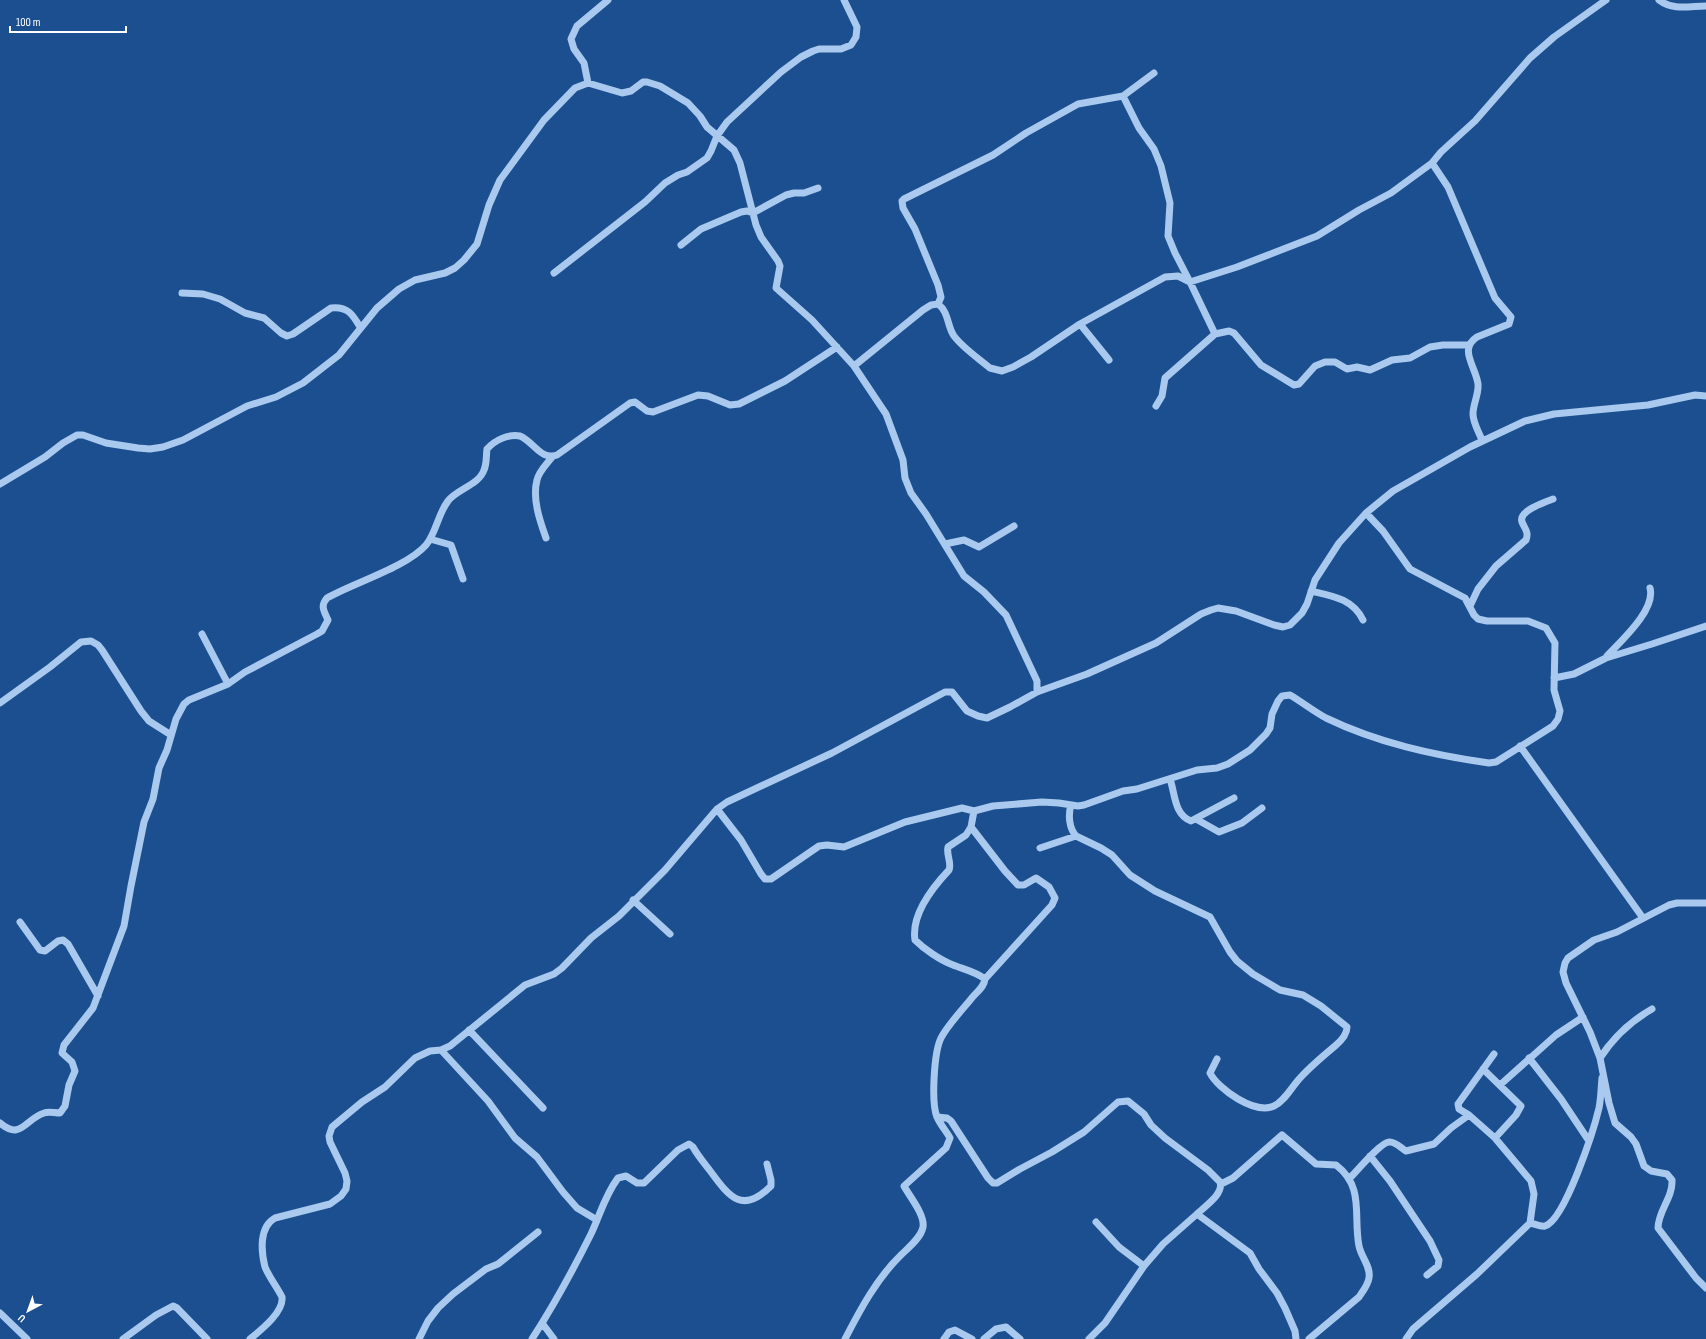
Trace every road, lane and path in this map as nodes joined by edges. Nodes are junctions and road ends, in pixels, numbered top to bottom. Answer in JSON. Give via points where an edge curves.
{"nodes":[{"id":1,"x":608,"y":0,"type":"edge"},
{"id":2,"x":844,"y":0,"type":"edge"},
{"id":3,"x":1606,"y":0,"type":"edge"},
{"id":4,"x":1659,"y":0,"type":"edge"},
{"id":5,"x":1706,"y":6,"type":"edge"},
{"id":6,"x":1154,"y":72,"type":"dead end"},
{"id":7,"x":588,"y":83,"type":"junction"},
{"id":8,"x":1122,"y":96,"type":"junction"},
{"id":9,"x":717,"y":136,"type":"junction"},
{"id":10,"x":1432,"y":164,"type":"junction"},
{"id":11,"x":818,"y":188,"type":"dead end"},
{"id":12,"x":753,"y":213,"type":"junction"},
{"id":13,"x":681,"y":245,"type":"dead end"},
{"id":14,"x":554,"y":273,"type":"dead end"},
{"id":15,"x":1190,"y":282,"type":"junction"},
{"id":16,"x":182,"y":293,"type":"dead end"},
{"id":17,"x":938,"y":304,"type":"junction"},
{"id":18,"x":1080,"y":324,"type":"junction"},
{"id":19,"x":360,"y":328,"type":"junction"},
{"id":20,"x":1215,"y":334,"type":"junction"},
{"id":21,"x":1468,"y":345,"type":"junction"},
{"id":22,"x":837,"y":347,"type":"junction"},
{"id":23,"x":1109,"y":360,"type":"dead end"},
{"id":24,"x":854,"y":366,"type":"junction"},
{"id":25,"x":1706,"y":396,"type":"edge"},
{"id":26,"x":1156,"y":406,"type":"dead end"},
{"id":27,"x":1482,"y":440,"type":"junction"},
{"id":28,"x":552,"y":456,"type":"junction"},
{"id":29,"x":0,"y":484,"type":"edge"},
{"id":30,"x":1553,"y":498,"type":"dead end"},
{"id":31,"x":1366,"y":513,"type":"junction"},
{"id":32,"x":1014,"y":526,"type":"dead end"},
{"id":33,"x":546,"y":538,"type":"dead end"},
{"id":34,"x":430,"y":539,"type":"junction"},
{"id":35,"x":945,"y":544,"type":"junction"},
{"id":36,"x":463,"y":579,"type":"dead end"},
{"id":37,"x":1650,"y":588,"type":"dead end"},
{"id":38,"x":1311,"y":591,"type":"junction"},
{"id":39,"x":1470,"y":606,"type":"junction"},
{"id":40,"x":1363,"y":620,"type":"dead end"},
{"id":41,"x":1706,"y":626,"type":"edge"},
{"id":42,"x":202,"y":634,"type":"dead end"},
{"id":43,"x":1606,"y":658,"type":"junction"},
{"id":44,"x":1554,"y":678,"type":"junction"},
{"id":45,"x":228,"y":684,"type":"junction"},
{"id":46,"x":1037,"y":692,"type":"junction"},
{"id":47,"x":0,"y":703,"type":"edge"},
{"id":48,"x":171,"y":735,"type":"junction"},
{"id":49,"x":1520,"y":746,"type":"junction"},
{"id":50,"x":1170,"y":779,"type":"junction"},
{"id":51,"x":1234,"y":798,"type":"dead end"},
{"id":52,"x":1071,"y":805,"type":"junction"},
{"id":53,"x":1262,"y":808,"type":"dead end"},
{"id":54,"x":717,"y":809,"type":"junction"},
{"id":55,"x":974,"y":811,"type":"junction"},
{"id":56,"x":1196,"y":819,"type":"junction"},
{"id":57,"x":971,"y":827,"type":"junction"},
{"id":58,"x":1076,"y":836,"type":"junction"},
{"id":59,"x":1040,"y":848,"type":"dead end"},
{"id":60,"x":633,"y":900,"type":"junction"},
{"id":61,"x":1706,"y":903,"type":"edge"},
{"id":62,"x":1643,"y":918,"type":"junction"},
{"id":63,"x":20,"y":922,"type":"dead end"},
{"id":64,"x":670,"y":934,"type":"dead end"},
{"id":65,"x":985,"y":979,"type":"junction"},
{"id":66,"x":98,"y":996,"type":"junction"},
{"id":67,"x":1652,"y":1009,"type":"dead end"},
{"id":68,"x":1583,"y":1017,"type":"junction"},
{"id":69,"x":469,"y":1030,"type":"junction"},
{"id":70,"x":441,"y":1050,"type":"junction"},
{"id":71,"x":1494,"y":1054,"type":"dead end"},
{"id":72,"x":1530,"y":1058,"type":"junction"},
{"id":73,"x":1600,"y":1058,"type":"junction"},
{"id":74,"x":1217,"y":1059,"type":"dead end"},
{"id":75,"x":1483,"y":1069,"type":"junction"},
{"id":76,"x":1603,"y":1069,"type":"junction"},
{"id":77,"x":1500,"y":1085,"type":"junction"},
{"id":78,"x":543,"y":1108,"type":"dead end"},
{"id":79,"x":1469,"y":1115,"type":"junction"},
{"id":80,"x":937,"y":1117,"type":"junction"},
{"id":81,"x":0,"y":1123,"type":"edge"},
{"id":82,"x":1495,"y":1138,"type":"junction"},
{"id":83,"x":1589,"y":1141,"type":"junction"},
{"id":84,"x":1370,"y":1156,"type":"junction"},
{"id":85,"x":767,"y":1164,"type":"dead end"},
{"id":86,"x":1349,"y":1179,"type":"junction"},
{"id":87,"x":1221,"y":1184,"type":"junction"},
{"id":88,"x":1197,"y":1214,"type":"junction"},
{"id":89,"x":597,"y":1220,"type":"junction"},
{"id":90,"x":1096,"y":1222,"type":"dead end"},
{"id":91,"x":1530,"y":1223,"type":"junction"},
{"id":92,"x":538,"y":1232,"type":"dead end"},
{"id":93,"x":1144,"y":1266,"type":"junction"},
{"id":94,"x":1427,"y":1275,"type":"dead end"},
{"id":95,"x":1706,"y":1288,"type":"edge"},
{"id":96,"x":0,"y":1313,"type":"edge"},
{"id":97,"x":542,"y":1323,"type":"junction"},
{"id":98,"x":27,"y":1339,"type":"edge"},
{"id":99,"x":123,"y":1339,"type":"edge"},
{"id":100,"x":207,"y":1339,"type":"edge"},
{"id":101,"x":250,"y":1339,"type":"edge"},
{"id":102,"x":419,"y":1339,"type":"edge"},
{"id":103,"x":532,"y":1339,"type":"edge"},
{"id":104,"x":554,"y":1339,"type":"edge"},
{"id":105,"x":845,"y":1339,"type":"edge"},
{"id":106,"x":944,"y":1339,"type":"edge"},
{"id":107,"x":972,"y":1339,"type":"edge"},
{"id":108,"x":984,"y":1339,"type":"edge"},
{"id":109,"x":1020,"y":1339,"type":"edge"},
{"id":110,"x":1089,"y":1339,"type":"edge"},
{"id":111,"x":1296,"y":1339,"type":"edge"},
{"id":112,"x":1309,"y":1339,"type":"edge"},
{"id":113,"x":1406,"y":1339,"type":"edge"}],
"edges":[{"from":1,"to":7,"type":"street","via":[[577,26],[571,39],[574,49],[584,63]]},
{"from":2,"to":9,"type":"street","via":[[856,27],[856,37],[851,45],[841,49],[819,49],[801,57],[761,89],[727,122]]},
{"from":3,"to":10,"type":"street","via":[[1554,37],[1530,58],[1475,121],[1441,152]]},
{"from":4,"to":5,"type":"street","via":[[1670,6]]},
{"from":6,"to":8,"type":"street"},
{"from":7,"to":9,"type":"street","via":[[622,93],[631,91],[643,82],[654,83],[688,103]]},
{"from":7,"to":19,"type":"street","via":[[575,88],[544,120],[500,180],[477,244],[464,260],[445,273],[407,283],[377,308]]},
{"from":8,"to":15,"type":"street","via":[[1154,149],[1161,166],[1170,203],[1168,236]]},
{"from":8,"to":17,"type":"street","via":[[1078,104],[993,155],[902,201],[938,285],[941,297]]},
{"from":9,"to":12,"type":"street","via":[[738,156]]},
{"from":9,"to":14,"type":"street","via":[[707,158],[665,183],[645,202]]},
{"from":10,"to":15,"type":"street","via":[[1391,193],[1317,236]]},
{"from":10,"to":21,"type":"street","via":[[1448,187],[1495,298],[1511,317],[1509,324],[1476,337]]},
{"from":11,"to":12,"type":"street","via":[[786,195]]},
{"from":12,"to":13,"type":"street","via":[[741,212],[702,229]]},
{"from":12,"to":22,"type":"street","via":[[761,237],[780,266],[776,288],[812,320]]},
{"from":15,"to":18,"type":"street","via":[[1178,276],[1165,277]]},
{"from":15,"to":20,"type":"street"},
{"from":16,"to":19,"type":"street","via":[[204,294],[220,299],[245,312],[264,318],[288,336],[331,308],[338,307],[352,313]]},
{"from":17,"to":18,"type":"street","via":[[945,312],[954,336],[983,362],[1002,371],[1031,357]]},
{"from":17,"to":24,"type":"street","via":[[924,310]]},
{"from":18,"to":23,"type":"street"},
{"from":19,"to":29,"type":"street","via":[[339,355],[303,383],[276,397],[236,411],[183,440],[150,449],[77,436]]},
{"from":20,"to":21,"type":"street","via":[[1229,331],[1234,333],[1261,365],[1294,385],[1299,384],[1315,366],[1326,362],[1335,362],[1347,369],[1357,367],[1370,370],[1392,360],[1410,358],[1430,347]]},
{"from":20,"to":26,"type":"street","via":[[1165,378],[1162,396]]},
{"from":21,"to":27,"type":"street","via":[[1468,357],[1478,385],[1474,418]]},
{"from":22,"to":24,"type":"street"},
{"from":22,"to":28,"type":"street","via":[[786,381],[740,404],[730,405],[708,396],[698,395],[653,412],[647,411],[635,402],[630,403]]},
{"from":24,"to":35,"type":"street","via":[[891,424],[911,493]]},
{"from":25,"to":27,"type":"street","via":[[1648,405],[1554,414],[1525,421]]},
{"from":27,"to":31,"type":"street","via":[[1394,491]]},
{"from":28,"to":33,"type":"street","via":[[537,480],[537,512]]},
{"from":28,"to":34,"type":"street","via":[[542,454],[520,436],[506,437],[492,444],[488,449],[484,472],[447,502]]},
{"from":30,"to":39,"type":"street","via":[[1528,510],[1522,516],[1521,520],[1528,535],[1526,540],[1496,566],[1478,589]]},
{"from":31,"to":38,"type":"street","via":[[1339,543]]},
{"from":31,"to":39,"type":"street","via":[[1383,531],[1410,569],[1459,594]]},
{"from":32,"to":35,"type":"street","via":[[979,547],[964,540]]},
{"from":34,"to":36,"type":"street","via":[[451,545]]},
{"from":34,"to":45,"type":"street","via":[[418,552],[401,562],[327,598],[322,608],[328,620],[322,631],[245,672]]},
{"from":35,"to":46,"type":"street","via":[[964,576],[1006,615],[1034,672],[1038,682]]},
{"from":37,"to":43,"type":"street","via":[[1651,599],[1642,616]]},
{"from":38,"to":40,"type":"street","via":[[1352,605]]},
{"from":38,"to":46,"type":"street","via":[[1302,613],[1286,626],[1274,625],[1236,610],[1218,608],[1201,614],[1156,642],[1087,674]]},
{"from":39,"to":44,"type":"street","via":[[1478,619],[1528,621],[1546,628],[1555,643]]},
{"from":41,"to":43,"type":"street"},
{"from":42,"to":45,"type":"street"},
{"from":43,"to":44,"type":"street","via":[[1574,674]]},
{"from":44,"to":49,"type":"street","via":[[1554,690],[1560,711],[1558,719],[1540,736]]},
{"from":45,"to":48,"type":"street","via":[[184,704]]},
{"from":46,"to":54,"type":"street","via":[[987,718],[967,711],[952,692],[945,692],[832,753]]},
{"from":47,"to":48,"type":"street","via":[[82,642],[92,641],[102,650],[149,721]]},
{"from":48,"to":66,"type":"street","via":[[144,822],[124,926]]},
{"from":49,"to":50,"type":"street","via":[[1496,762],[1489,763],[1408,748],[1356,731],[1286,695],[1278,701],[1268,731],[1250,750],[1217,768],[1198,770]]},
{"from":49,"to":62,"type":"street"},
{"from":50,"to":52,"type":"street","via":[[1084,805]]},
{"from":50,"to":56,"type":"street","via":[[1175,802],[1181,814],[1191,821]]},
{"from":51,"to":56,"type":"street"},
{"from":52,"to":55,"type":"street","via":[[1042,802],[993,806]]},
{"from":52,"to":58,"type":"street","via":[[1070,820]]},
{"from":53,"to":56,"type":"street","via":[[1242,823],[1219,832]]},
{"from":54,"to":55,"type":"street","via":[[741,840],[765,879],[771,879],[819,846],[844,847],[905,822],[962,808]]},
{"from":54,"to":60,"type":"street","via":[[665,870]]},
{"from":55,"to":57,"type":"street"},
{"from":57,"to":65,"type":"street","via":[[966,835],[948,847],[949,870],[923,906],[914,934],[920,945],[950,964]]},
{"from":57,"to":65,"type":"street","via":[[1018,885],[1024,885],[1036,878],[1049,887],[1055,898],[1052,905]]},
{"from":58,"to":59,"type":"street"},
{"from":58,"to":74,"type":"street","via":[[1112,855],[1130,875],[1155,891],[1210,918],[1230,952],[1253,974],[1280,990],[1303,995],[1347,1027],[1345,1036],[1311,1067],[1279,1103],[1268,1108],[1241,1101],[1215,1081],[1210,1073]]},
{"from":60,"to":64,"type":"street"},
{"from":60,"to":69,"type":"street","via":[[562,968],[554,974],[525,985]]},
{"from":61,"to":62,"type":"street","via":[[1677,903]]},
{"from":62,"to":68,"type":"street","via":[[1617,932],[1594,940],[1565,963],[1563,972],[1566,983]]},
{"from":63,"to":66,"type":"street","via":[[40,950],[49,949],[58,940],[68,944]]},
{"from":65,"to":80,"type":"street","via":[[985,984],[941,1037],[934,1073]]},
{"from":66,"to":81,"type":"street","via":[[94,1008],[62,1049],[75,1071],[63,1111],[41,1113],[17,1130],[10,1130]]},
{"from":67,"to":73,"type":"street","via":[[1618,1035]]},
{"from":68,"to":72,"type":"street","via":[[1556,1035]]},
{"from":68,"to":73,"type":"street"},
{"from":69,"to":70,"type":"street"},
{"from":69,"to":78,"type":"street"},
{"from":70,"to":89,"type":"street","via":[[488,1101],[515,1138],[538,1157],[577,1208]]},
{"from":70,"to":101,"type":"street","via":[[430,1051],[415,1058],[385,1088],[362,1102],[332,1127],[330,1142],[347,1181],[346,1189],[341,1196],[330,1204],[269,1221],[263,1241],[266,1267],[283,1302],[272,1319]]},
{"from":71,"to":75,"type":"street"},
{"from":72,"to":77,"type":"street"},
{"from":72,"to":83,"type":"street"},
{"from":73,"to":76,"type":"street"},
{"from":75,"to":77,"type":"street"},
{"from":75,"to":79,"type":"street","via":[[1458,1104],[1459,1109]]},
{"from":76,"to":83,"type":"street","via":[[1599,1106]]},
{"from":76,"to":95,"type":"street","via":[[1615,1123],[1636,1144],[1644,1166],[1651,1171],[1667,1174],[1672,1180],[1671,1192],[1658,1222],[1658,1228]]},
{"from":77,"to":82,"type":"street","via":[[1521,1108]]},
{"from":79,"to":82,"type":"street"},
{"from":79,"to":84,"type":"street","via":[[1434,1144],[1406,1151],[1388,1142]]},
{"from":80,"to":87,"type":"street","via":[[951,1121],[988,1178],[997,1183],[1084,1132],[1118,1102],[1128,1101],[1144,1114],[1165,1138],[1208,1170]]},
{"from":80,"to":105,"type":"street","via":[[950,1138],[949,1142],[946,1148],[904,1186],[923,1219],[923,1228],[916,1240],[894,1262],[871,1293]]},
{"from":82,"to":91,"type":"street","via":[[1531,1181],[1534,1194]]},
{"from":83,"to":91,"type":"street","via":[[1574,1182],[1554,1219],[1544,1226]]},
{"from":84,"to":86,"type":"street"},
{"from":84,"to":94,"type":"street","via":[[1430,1241],[1439,1260],[1438,1266]]},
{"from":85,"to":89,"type":"street","via":[[771,1186],[748,1201],[738,1200],[725,1191],[693,1147],[686,1144],[644,1184],[626,1176],[618,1178],[609,1191]]},
{"from":86,"to":87,"type":"street","via":[[1336,1165],[1316,1164],[1282,1135],[1233,1178]]},
{"from":86,"to":112,"type":"street","via":[[1356,1196],[1358,1245],[1368,1268],[1369,1278],[1359,1297]]},
{"from":87,"to":88,"type":"street","via":[[1217,1195]]},
{"from":88,"to":93,"type":"street"},
{"from":88,"to":111,"type":"street","via":[[1250,1253],[1277,1293],[1295,1331]]},
{"from":89,"to":97,"type":"street"},
{"from":90,"to":93,"type":"street","via":[[1119,1247]]},
{"from":91,"to":113,"type":"street","via":[[1477,1274],[1413,1329]]},
{"from":92,"to":102,"type":"street","via":[[498,1264],[486,1269],[453,1294],[428,1321]]},
{"from":93,"to":110,"type":"street","via":[[1105,1323]]},
{"from":96,"to":98,"type":"street"},
{"from":97,"to":103,"type":"street"},
{"from":97,"to":104,"type":"street"},
{"from":99,"to":100,"type":"street","via":[[173,1306]]},
{"from":106,"to":107,"type":"street","via":[[949,1332],[955,1330]]},
{"from":108,"to":109,"type":"street","via":[[996,1329],[1006,1327]]}]}
